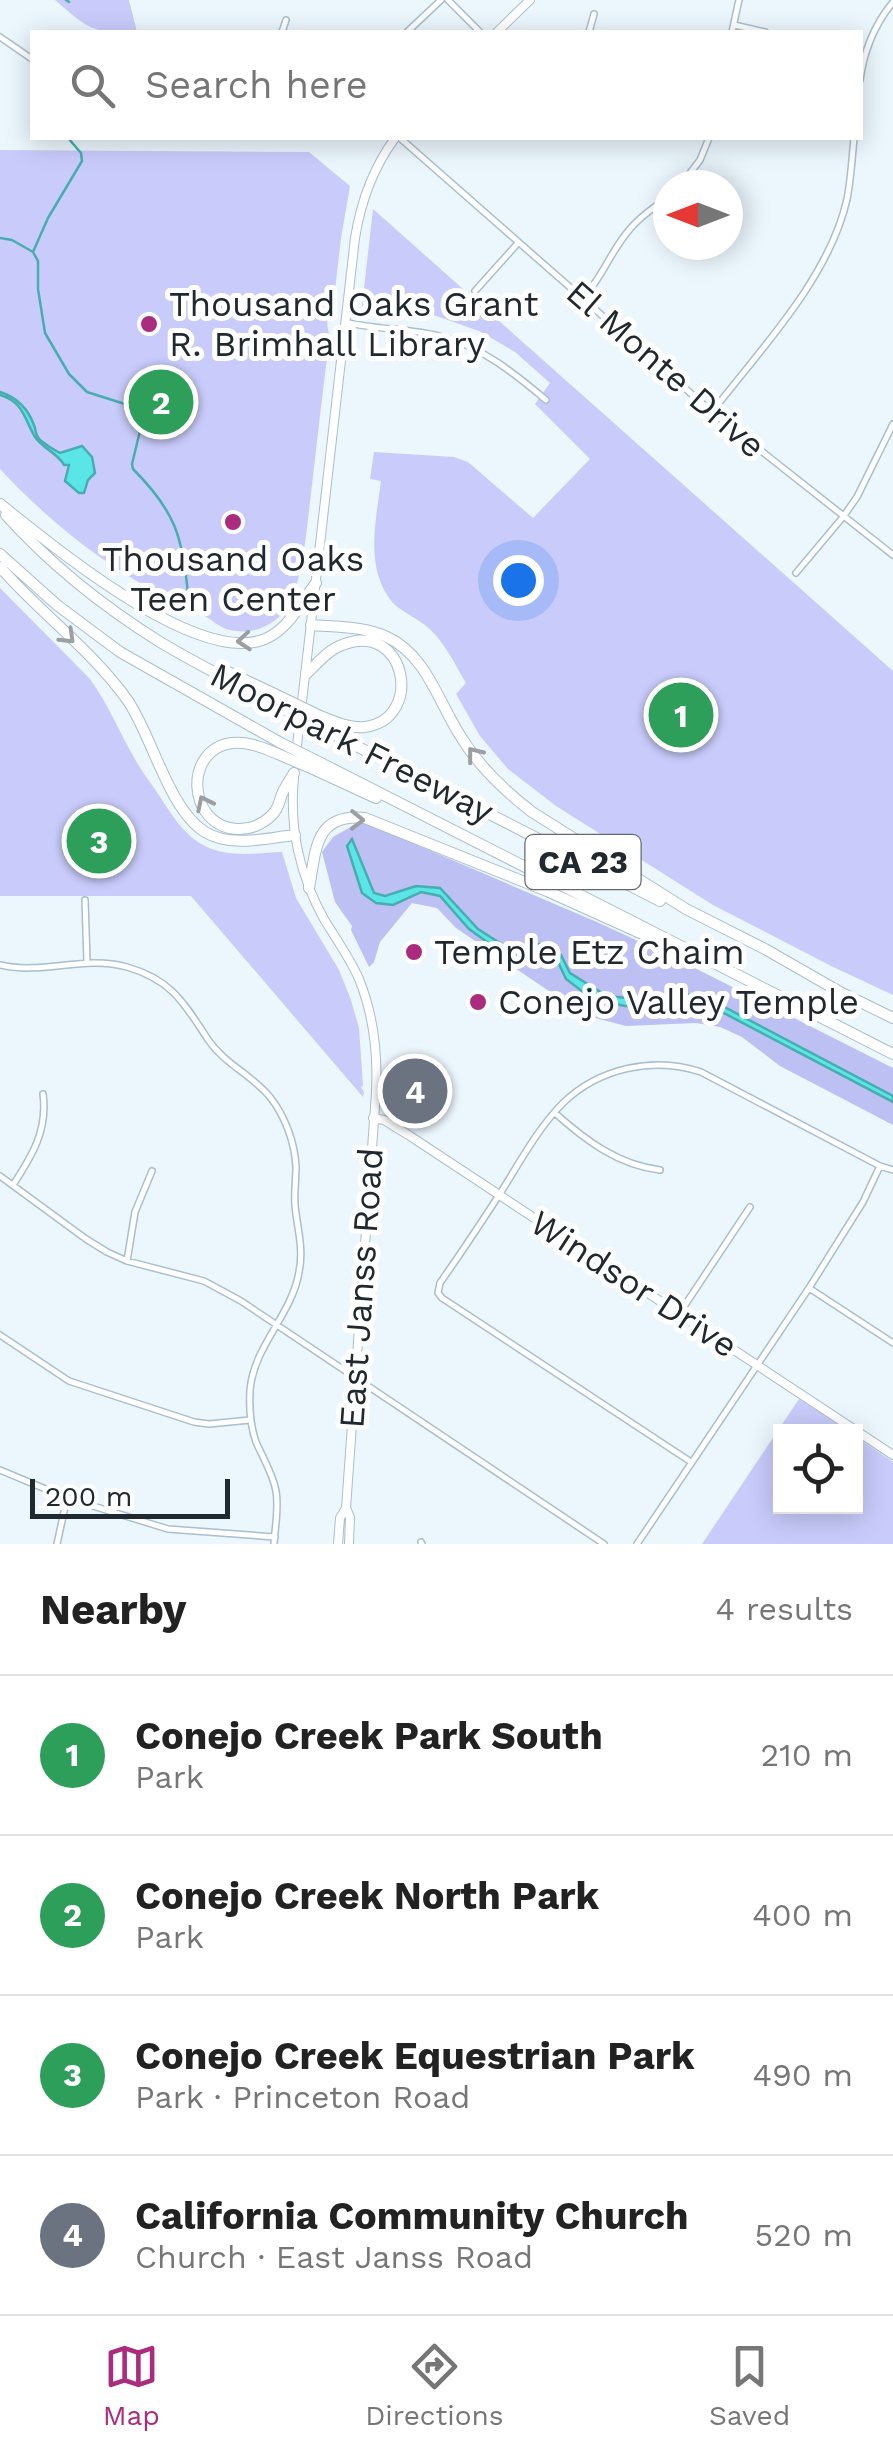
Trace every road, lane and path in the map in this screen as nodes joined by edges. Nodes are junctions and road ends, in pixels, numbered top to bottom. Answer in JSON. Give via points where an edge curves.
{"nodes":[{"id":1,"x":445,"y":0,"type":"edge"},
{"id":2,"x":530,"y":0,"type":"edge"},
{"id":3,"x":738,"y":0,"type":"edge"},
{"id":4,"x":893,"y":2,"type":"edge"},
{"id":5,"x":594,"y":14,"type":"dead end"},
{"id":6,"x":286,"y":20,"type":"dead end"},
{"id":7,"x":732,"y":29,"type":"edge"},
{"id":8,"x":283,"y":30,"type":"edge"},
{"id":9,"x":410,"y":30,"type":"edge"},
{"id":10,"x":478,"y":30,"type":"edge"},
{"id":11,"x":499,"y":30,"type":"edge"},
{"id":12,"x":590,"y":30,"type":"edge"},
{"id":13,"x":0,"y":37,"type":"edge"},
{"id":14,"x":863,"y":54,"type":"edge"},
{"id":15,"x":30,"y":58,"type":"edge"},
{"id":16,"x":396,"y":140,"type":"edge"},
{"id":17,"x":399,"y":140,"type":"edge"},
{"id":18,"x":708,"y":140,"type":"edge"},
{"id":19,"x":854,"y":140,"type":"edge"},
{"id":20,"x":692,"y":170,"type":"edge"},
{"id":21,"x":653,"y":208,"type":"edge"},
{"id":22,"x":518,"y":242,"type":"junction"},
{"id":23,"x":475,"y":291,"type":"dead end"},
{"id":24,"x":583,"y":298,"type":"junction"},
{"id":25,"x":345,"y":322,"type":"junction"},
{"id":26,"x":546,"y":400,"type":"dead end"},
{"id":27,"x":712,"y":412,"type":"junction"},
{"id":28,"x":893,"y":424,"type":"edge"},
{"id":29,"x":0,"y":506,"type":"edge"},
{"id":30,"x":843,"y":517,"type":"junction"},
{"id":31,"x":0,"y":554,"type":"edge"},
{"id":32,"x":893,"y":554,"type":"edge"},
{"id":33,"x":0,"y":568,"type":"edge"},
{"id":34,"x":796,"y":573,"type":"dead end"},
{"id":35,"x":316,"y":583,"type":"junction"},
{"id":36,"x":311,"y":625,"type":"junction"},
{"id":37,"x":306,"y":674,"type":"junction"},
{"id":38,"x":319,"y":722,"type":"junction"},
{"id":39,"x":278,"y":748,"type":"junction"},
{"id":40,"x":294,"y":773,"type":"junction"},
{"id":41,"x":295,"y":835,"type":"junction"},
{"id":42,"x":309,"y":888,"type":"junction"},
{"id":43,"x":85,"y":900,"type":"dead end"},
{"id":44,"x":87,"y":962,"type":"junction"},
{"id":45,"x":0,"y":965,"type":"edge"},
{"id":46,"x":726,"y":970,"type":"junction"},
{"id":47,"x":847,"y":996,"type":"junction"},
{"id":48,"x":893,"y":1018,"type":"edge"},
{"id":49,"x":893,"y":1054,"type":"edge"},
{"id":50,"x":43,"y":1094,"type":"dead end"},
{"id":51,"x":554,"y":1113,"type":"junction"},
{"id":52,"x":374,"y":1118,"type":"junction"},
{"id":53,"x":880,"y":1166,"type":"junction"},
{"id":54,"x":660,"y":1170,"type":"dead end"},
{"id":55,"x":893,"y":1170,"type":"edge"},
{"id":56,"x":152,"y":1171,"type":"dead end"},
{"id":57,"x":0,"y":1176,"type":"edge"},
{"id":58,"x":13,"y":1185,"type":"junction"},
{"id":59,"x":499,"y":1195,"type":"junction"},
{"id":60,"x":750,"y":1207,"type":"dead end"},
{"id":61,"x":127,"y":1261,"type":"junction"},
{"id":62,"x":809,"y":1288,"type":"junction"},
{"id":63,"x":679,"y":1314,"type":"junction"},
{"id":64,"x":276,"y":1325,"type":"junction"},
{"id":65,"x":0,"y":1335,"type":"edge"},
{"id":66,"x":893,"y":1344,"type":"edge"},
{"id":67,"x":757,"y":1365,"type":"junction"},
{"id":68,"x":354,"y":1378,"type":"junction"},
{"id":69,"x":250,"y":1420,"type":"junction"},
{"id":70,"x":893,"y":1455,"type":"edge"},
{"id":71,"x":692,"y":1462,"type":"junction"},
{"id":72,"x":0,"y":1470,"type":"edge"},
{"id":73,"x":67,"y":1498,"type":"junction"},
{"id":74,"x":346,"y":1508,"type":"junction"},
{"id":75,"x":274,"y":1540,"type":"edge"},
{"id":76,"x":57,"y":1544,"type":"edge"},
{"id":77,"x":338,"y":1544,"type":"edge"},
{"id":78,"x":348,"y":1544,"type":"edge"},
{"id":79,"x":604,"y":1544,"type":"edge"},
{"id":80,"x":638,"y":1544,"type":"edge"}],
"edges":[{"from":1,"to":9,"type":"street"},
{"from":1,"to":10,"type":"street"},
{"from":2,"to":11,"type":"main road"},
{"from":3,"to":7,"type":"street"},
{"from":4,"to":14,"type":"street"},
{"from":5,"to":12,"type":"street"},
{"from":6,"to":8,"type":"street"},
{"from":13,"to":15,"type":"street"},
{"from":16,"to":25,"type":"main road","name":"East Janss Road","via":[[372,175],[360,212]]},
{"from":17,"to":22,"type":"street","name":"El Monte Drive"},
{"from":18,"to":20,"type":"street"},
{"from":19,"to":27,"type":"street","via":[[842,217],[816,275]]},
{"from":21,"to":24,"type":"street","via":[[629,229]]},
{"from":22,"to":23,"type":"street"},
{"from":22,"to":24,"type":"street","name":"El Monte Drive"},
{"from":24,"to":27,"type":"street","name":"El Monte Drive"},
{"from":25,"to":26,"type":"street","via":[[462,343]]},
{"from":25,"to":35,"type":"main road","name":"East Janss Road"},
{"from":27,"to":30,"type":"street","name":"El Monte Drive"},
{"from":28,"to":30,"type":"street"},
{"from":35,"to":29,"type":"highway","one_way":true,"via":[[276,633],[250,643],[220,642],[114,588]]},
{"from":29,"to":38,"type":"highway","name":"Moorpark Freeway","number":"CA 23","bridge":true,"via":[[52,560],[136,626]]},
{"from":30,"to":32,"type":"street","name":"El Monte Drive"},
{"from":30,"to":34,"type":"street"},
{"from":31,"to":39,"type":"highway","name":"Moorpark Freeway","number":"CA 23","via":[[120,652]]},
{"from":33,"to":41,"type":"highway","one_way":true,"via":[[127,700],[196,826],[227,840]]},
{"from":35,"to":36,"type":"main road","name":"East Janss Road"},
{"from":36,"to":37,"type":"main road","name":"East Janss Road"},
{"from":47,"to":36,"type":"highway","one_way":true,"via":[[686,909],[514,798],[466,745],[414,655],[396,641],[365,630]]},
{"from":37,"to":38,"type":"highway","via":[[336,648],[359,640],[384,647],[401,672],[396,705],[378,722]]},
{"from":37,"to":40,"type":"main road","name":"East Janss Road"},
{"from":38,"to":47,"type":"highway","name":"Moorpark Freeway","number":"CA 23"},
{"from":40,"to":39,"type":"highway","one_way":true,"via":[[277,808],[256,826],[228,828],[200,806],[196,782],[214,751],[237,742]]},
{"from":39,"to":46,"type":"highway","name":"Moorpark Freeway","number":"CA 23","bridge":true},
{"from":40,"to":41,"type":"main road","name":"East Janss Road"},
{"from":41,"to":42,"type":"main road","name":"East Janss Road"},
{"from":42,"to":46,"type":"highway","one_way":true,"via":[[320,836],[338,820],[365,818]]},
{"from":42,"to":52,"type":"main road","name":"East Janss Road","via":[[366,1001],[376,1056]]},
{"from":43,"to":44,"type":"street"},
{"from":44,"to":45,"type":"street","via":[[31,970]]},
{"from":44,"to":64,"type":"street","via":[[132,968],[166,986],[220,1054],[270,1097],[288,1129],[302,1243],[296,1284]]},
{"from":46,"to":49,"type":"highway","name":"Moorpark Freeway","number":"CA 23"},
{"from":47,"to":48,"type":"highway","name":"Moorpark Freeway","number":"CA 23"},
{"from":50,"to":58,"type":"street","via":[[40,1140]]},
{"from":51,"to":53,"type":"street","via":[[608,1074],[683,1067]]},
{"from":51,"to":54,"type":"street","via":[[619,1160]]},
{"from":51,"to":59,"type":"street"},
{"from":52,"to":59,"type":"main road","name":"Windsor Drive"},
{"from":52,"to":68,"type":"main road","name":"East Janss Road"},
{"from":53,"to":55,"type":"street"},
{"from":53,"to":62,"type":"street"},
{"from":56,"to":61,"type":"street","via":[[135,1212]]},
{"from":57,"to":58,"type":"street"},
{"from":58,"to":61,"type":"street"},
{"from":59,"to":63,"type":"main road","name":"Windsor Drive"},
{"from":59,"to":71,"type":"street","via":[[438,1293]]},
{"from":60,"to":63,"type":"street"},
{"from":61,"to":64,"type":"street","via":[[204,1281]]},
{"from":62,"to":66,"type":"street"},
{"from":62,"to":67,"type":"street"},
{"from":63,"to":67,"type":"main road","name":"Windsor Drive"},
{"from":64,"to":68,"type":"street"},
{"from":64,"to":69,"type":"street","via":[[254,1370]]},
{"from":65,"to":69,"type":"street","via":[[58,1375],[102,1393],[194,1422]]},
{"from":67,"to":70,"type":"main road","name":"Windsor Drive"},
{"from":67,"to":71,"type":"street"},
{"from":68,"to":74,"type":"main road","name":"East Janss Road"},
{"from":68,"to":79,"type":"street"},
{"from":69,"to":75,"type":"street","via":[[276,1491]]},
{"from":71,"to":80,"type":"street"},
{"from":72,"to":73,"type":"street"},
{"from":73,"to":75,"type":"street","via":[[168,1528]]},
{"from":73,"to":76,"type":"street"},
{"from":74,"to":77,"type":"main road","name":"East Janss Road"},
{"from":74,"to":78,"type":"main road","name":"East Janss Road"}]}
